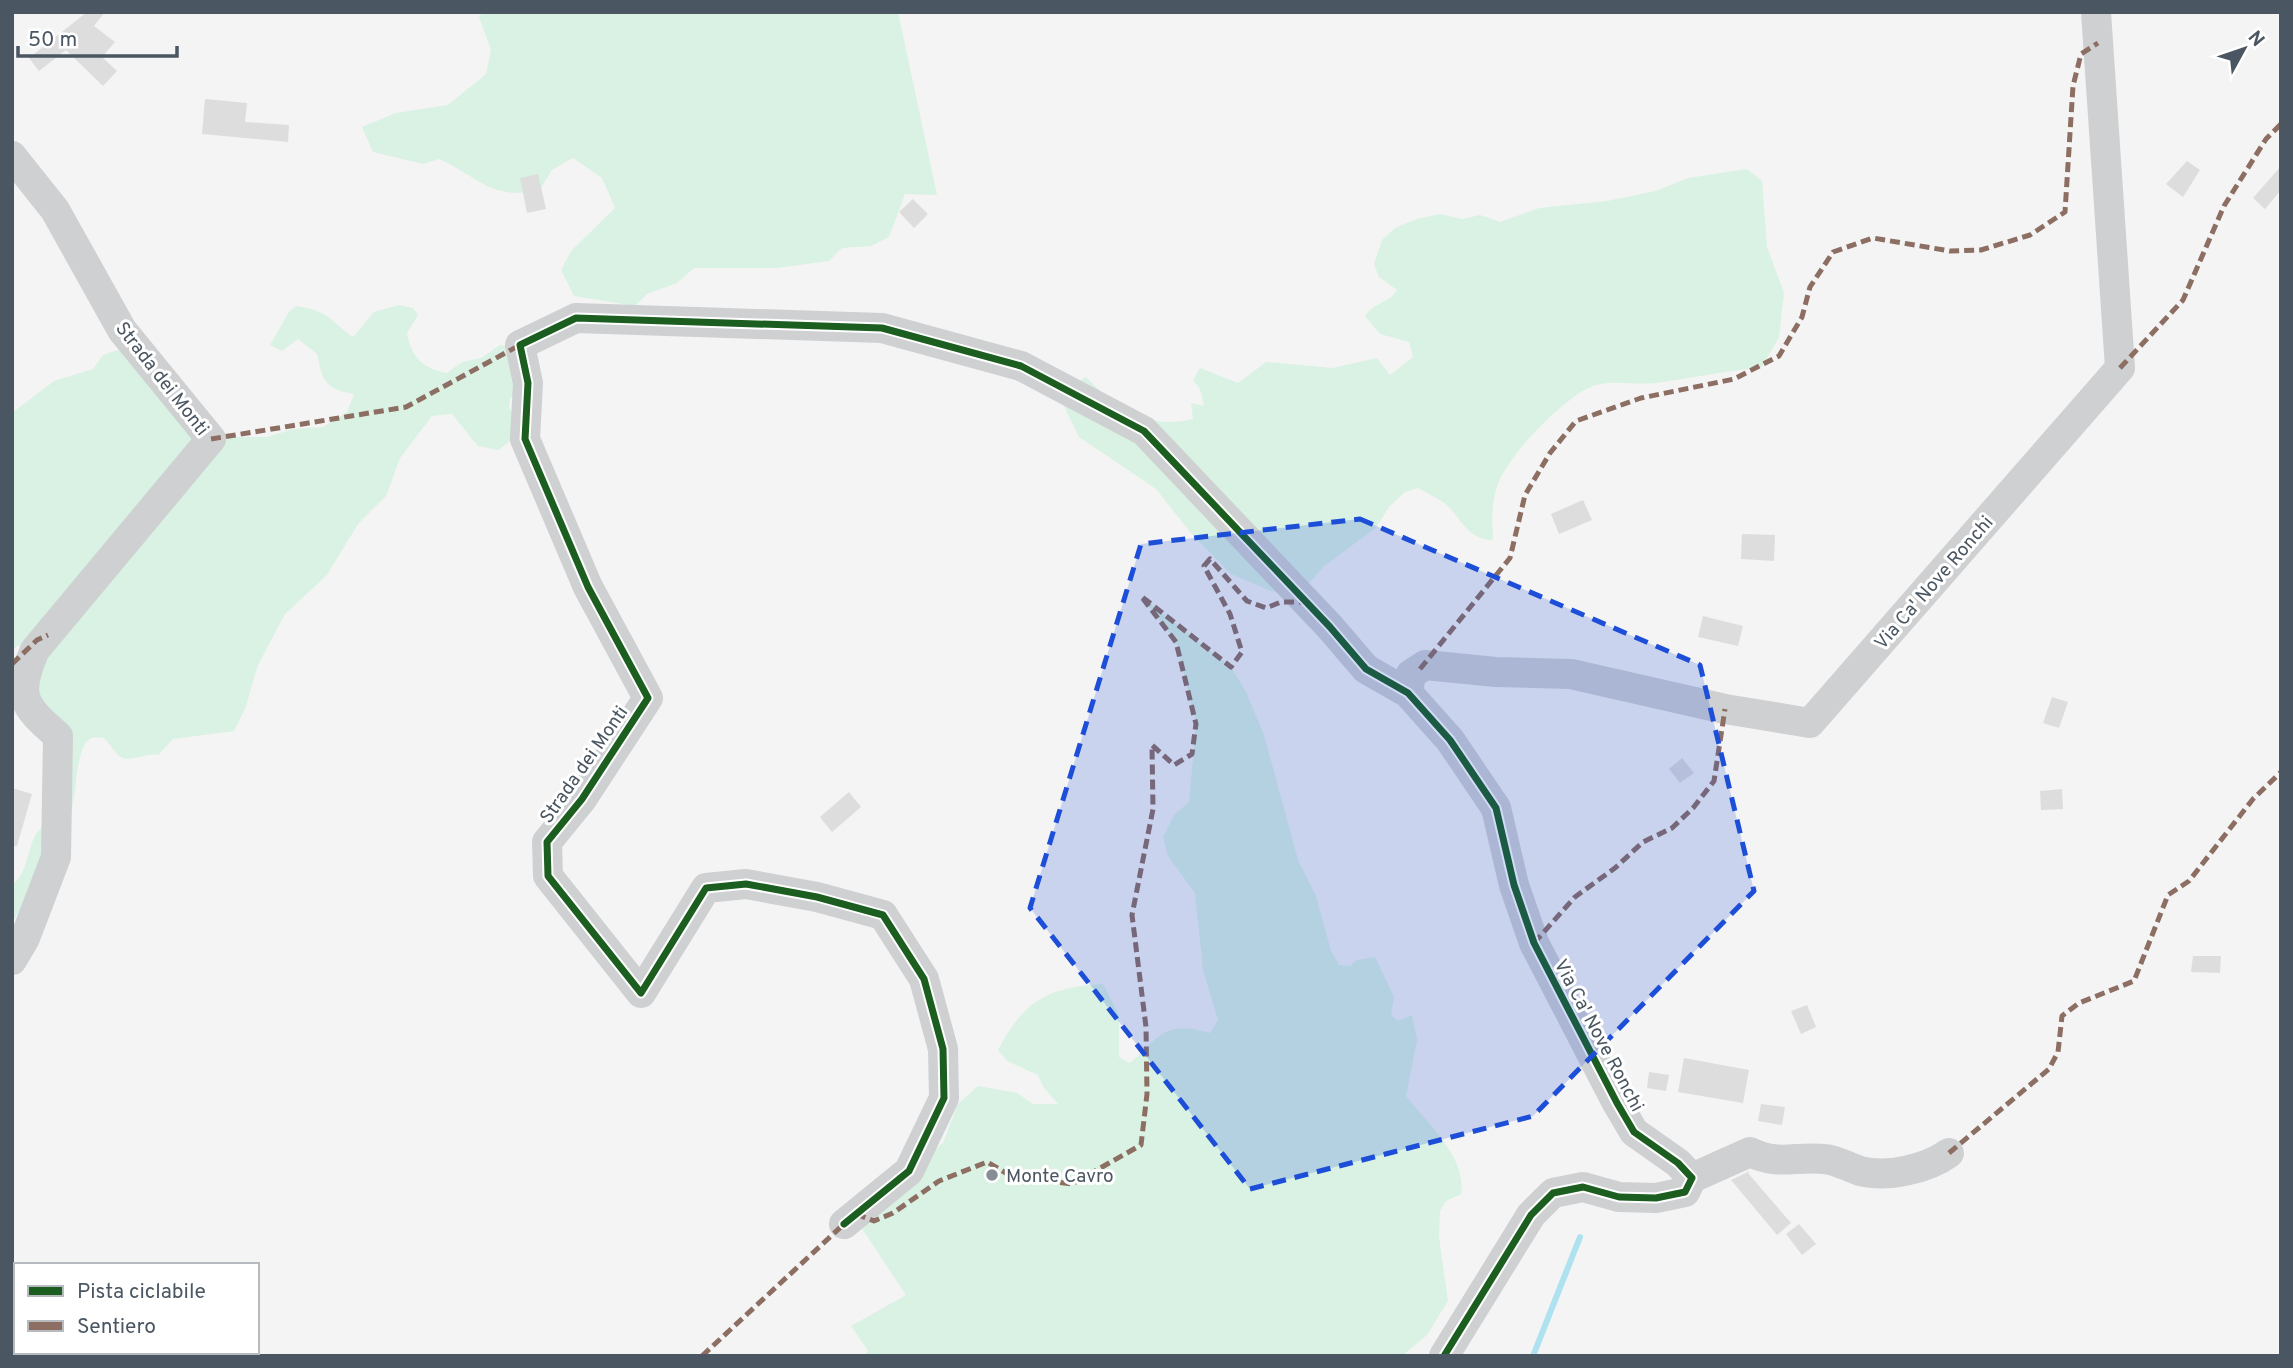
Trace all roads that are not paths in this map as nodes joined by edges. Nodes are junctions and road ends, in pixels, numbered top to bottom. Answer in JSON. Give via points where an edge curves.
{"nodes":[{"id":1,"x":2096,"y":12,"type":"edge"},
{"id":2,"x":12,"y":156,"type":"edge"},
{"id":3,"x":1408,"y":692,"type":"junction"},
{"id":4,"x":12,"y":960,"type":"edge"},
{"id":5,"x":1949,"y":1153,"type":"dead end"},
{"id":6,"x":1692,"y":1178,"type":"junction"},
{"id":7,"x":844,"y":1224,"type":"dead end"},
{"id":8,"x":1444,"y":1356,"type":"edge"}],
"edges":[{"from":1,"to":3,"type":"street","name":"Via Ca' Nove Ronchi","via":[[2120,368],[1810,723],[1571,674],[1425,665],[1411,674]]},
{"from":2,"to":4,"type":"street","name":"Strada dei Monti","via":[[55,210],[122,330],[211,439],[35,650],[23,678],[32,714],[58,736],[56,857]]},
{"from":3,"to":6,"type":"street","name":"Via Ca' Nove Ronchi","via":[[1450,740],[1496,808],[1514,885],[1534,943],[1617,1103],[1634,1132]]},
{"from":3,"to":7,"type":"street","name":"Strada dei Monti","via":[[1366,669],[1144,431],[1021,366],[882,328],[576,318],[520,345],[528,383],[525,439],[588,587],[648,698],[582,799],[547,842],[548,876],[640,993],[706,888],[746,884],[883,915],[924,979],[943,1049],[944,1098],[909,1171]]},
{"from":5,"to":6,"type":"street","via":[[1934,1164],[1864,1172],[1828,1159],[1769,1161],[1750,1152]]},
{"from":6,"to":8,"type":"street","via":[[1685,1192],[1656,1198],[1619,1198],[1583,1188],[1553,1193],[1531,1215]]}]}
